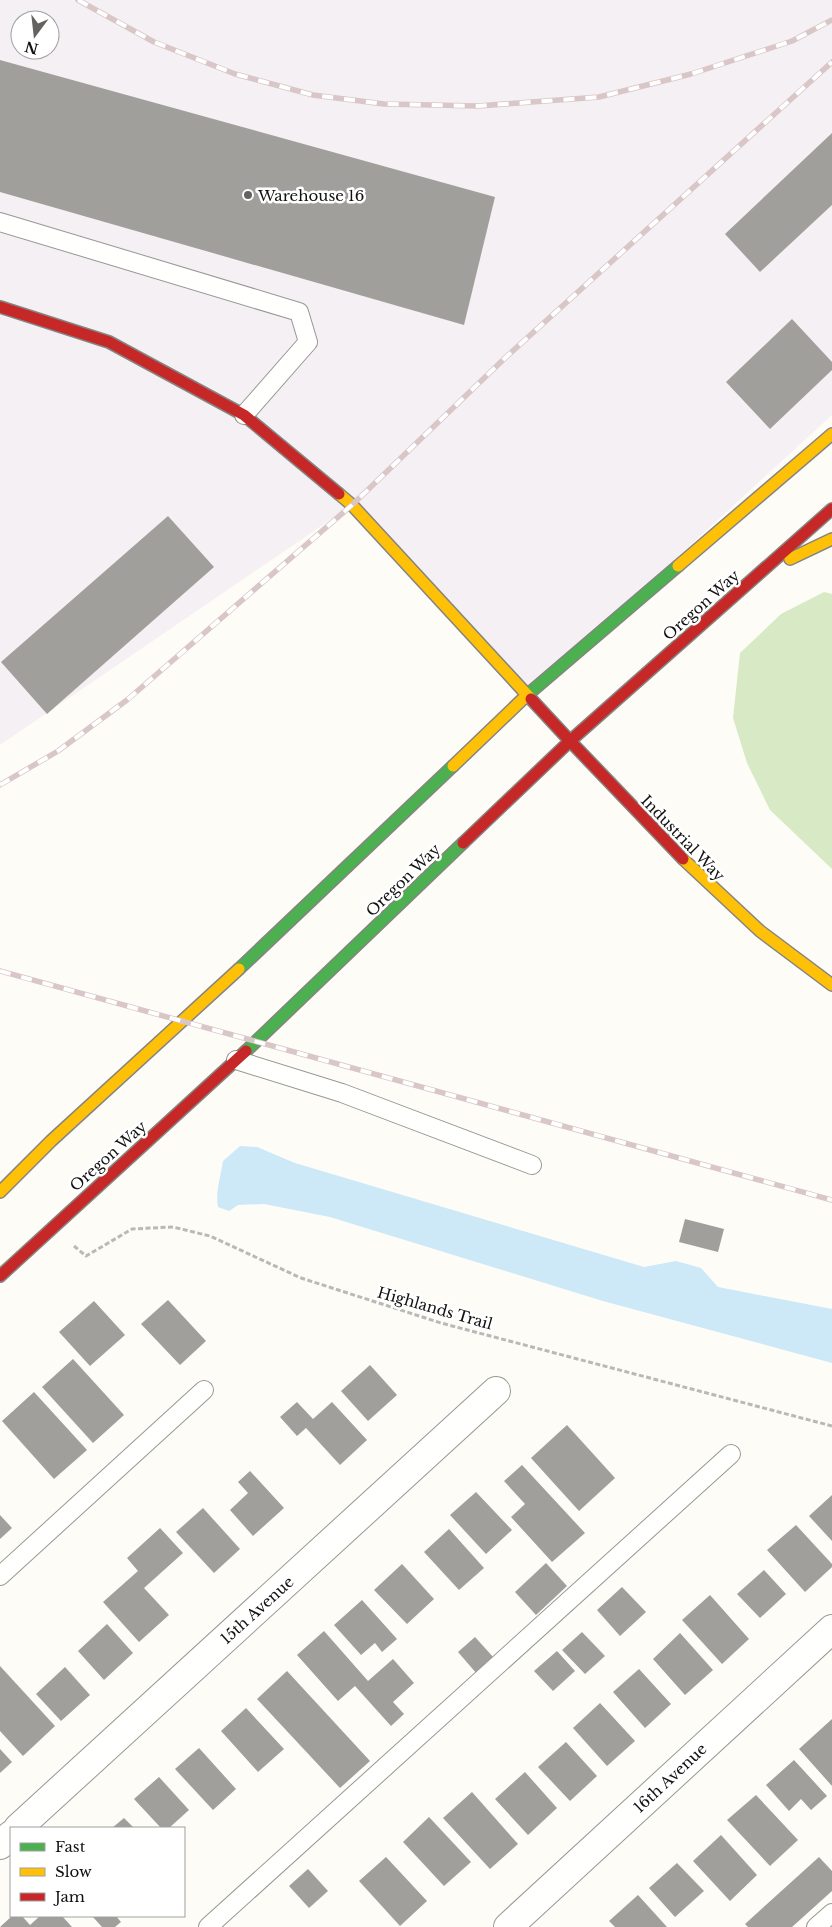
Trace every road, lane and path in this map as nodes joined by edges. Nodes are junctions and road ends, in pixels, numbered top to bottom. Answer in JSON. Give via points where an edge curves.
{"nodes":[{"id":1,"x":0,"y":222,"type":"edge"},
{"id":2,"x":0,"y":308,"type":"edge"},
{"id":3,"x":244,"y":415,"type":"junction"},
{"id":4,"x":832,"y":434,"type":"edge"},
{"id":5,"x":832,"y":509,"type":"edge"},
{"id":6,"x":832,"y":539,"type":"edge"},
{"id":7,"x":757,"y":575,"type":"junction"},
{"id":8,"x":526,"y":696,"type":"junction"},
{"id":9,"x":570,"y":742,"type":"junction"},
{"id":10,"x":832,"y":985,"type":"edge"},
{"id":11,"x":236,"y":1060,"type":"junction"},
{"id":12,"x":532,"y":1164,"type":"dead end"},
{"id":13,"x":0,"y":1192,"type":"edge"},
{"id":14,"x":52,"y":1229,"type":"junction"},
{"id":15,"x":0,"y":1276,"type":"edge"},
{"id":16,"x":204,"y":1390,"type":"dead end"},
{"id":17,"x":496,"y":1391,"type":"dead end"},
{"id":18,"x":832,"y":1426,"type":"edge"},
{"id":19,"x":731,"y":1454,"type":"dead end"},
{"id":20,"x":0,"y":1576,"type":"edge"},
{"id":21,"x":832,"y":1629,"type":"edge"},
{"id":22,"x":19,"y":1827,"type":"edge"},
{"id":23,"x":10,"y":1836,"type":"edge"},
{"id":24,"x":0,"y":1845,"type":"edge"},
{"id":25,"x":832,"y":1913,"type":"edge"},
{"id":26,"x":208,"y":1927,"type":"edge"},
{"id":27,"x":508,"y":1927,"type":"edge"},
{"id":28,"x":816,"y":1927,"type":"edge"}],
"edges":[{"from":1,"to":3,"type":"lane","via":[[299,312],[308,342]]},
{"from":2,"to":3,"type":"main road","name":"Industrial Way","via":[[109,342]]},
{"from":3,"to":8,"type":"main road","name":"Industrial Way","via":[[352,504]]},
{"from":4,"to":8,"type":"main road"},
{"from":5,"to":7,"type":"main road","name":"Oregon Way"},
{"from":6,"to":7,"type":"main road"},
{"from":7,"to":9,"type":"main road","name":"Oregon Way"},
{"from":8,"to":9,"type":"main road","name":"Industrial Way"},
{"from":8,"to":13,"type":"main road","via":[[184,1022],[51,1141]]},
{"from":9,"to":10,"type":"main road","name":"Industrial Way","via":[[748,923]]},
{"from":9,"to":11,"type":"main road","name":"Oregon Way"},
{"from":11,"to":12,"type":"lane","via":[[342,1093]]},
{"from":11,"to":14,"type":"main road","name":"Oregon Way"},
{"from":14,"to":15,"type":"main road","name":"Oregon Way"},
{"from":14,"to":18,"type":"path","name":"Highlands Trail","via":[[86,1256],[132,1229],[173,1227],[191,1231],[210,1236],[301,1278],[441,1323]]},
{"from":16,"to":20,"type":"lane"},
{"from":17,"to":22,"type":"street","name":"15th Avenue"},
{"from":19,"to":26,"type":"lane"},
{"from":21,"to":27,"type":"street","name":"16th Avenue"},
{"from":23,"to":24,"type":"street"},
{"from":25,"to":28,"type":"lane"}]}
